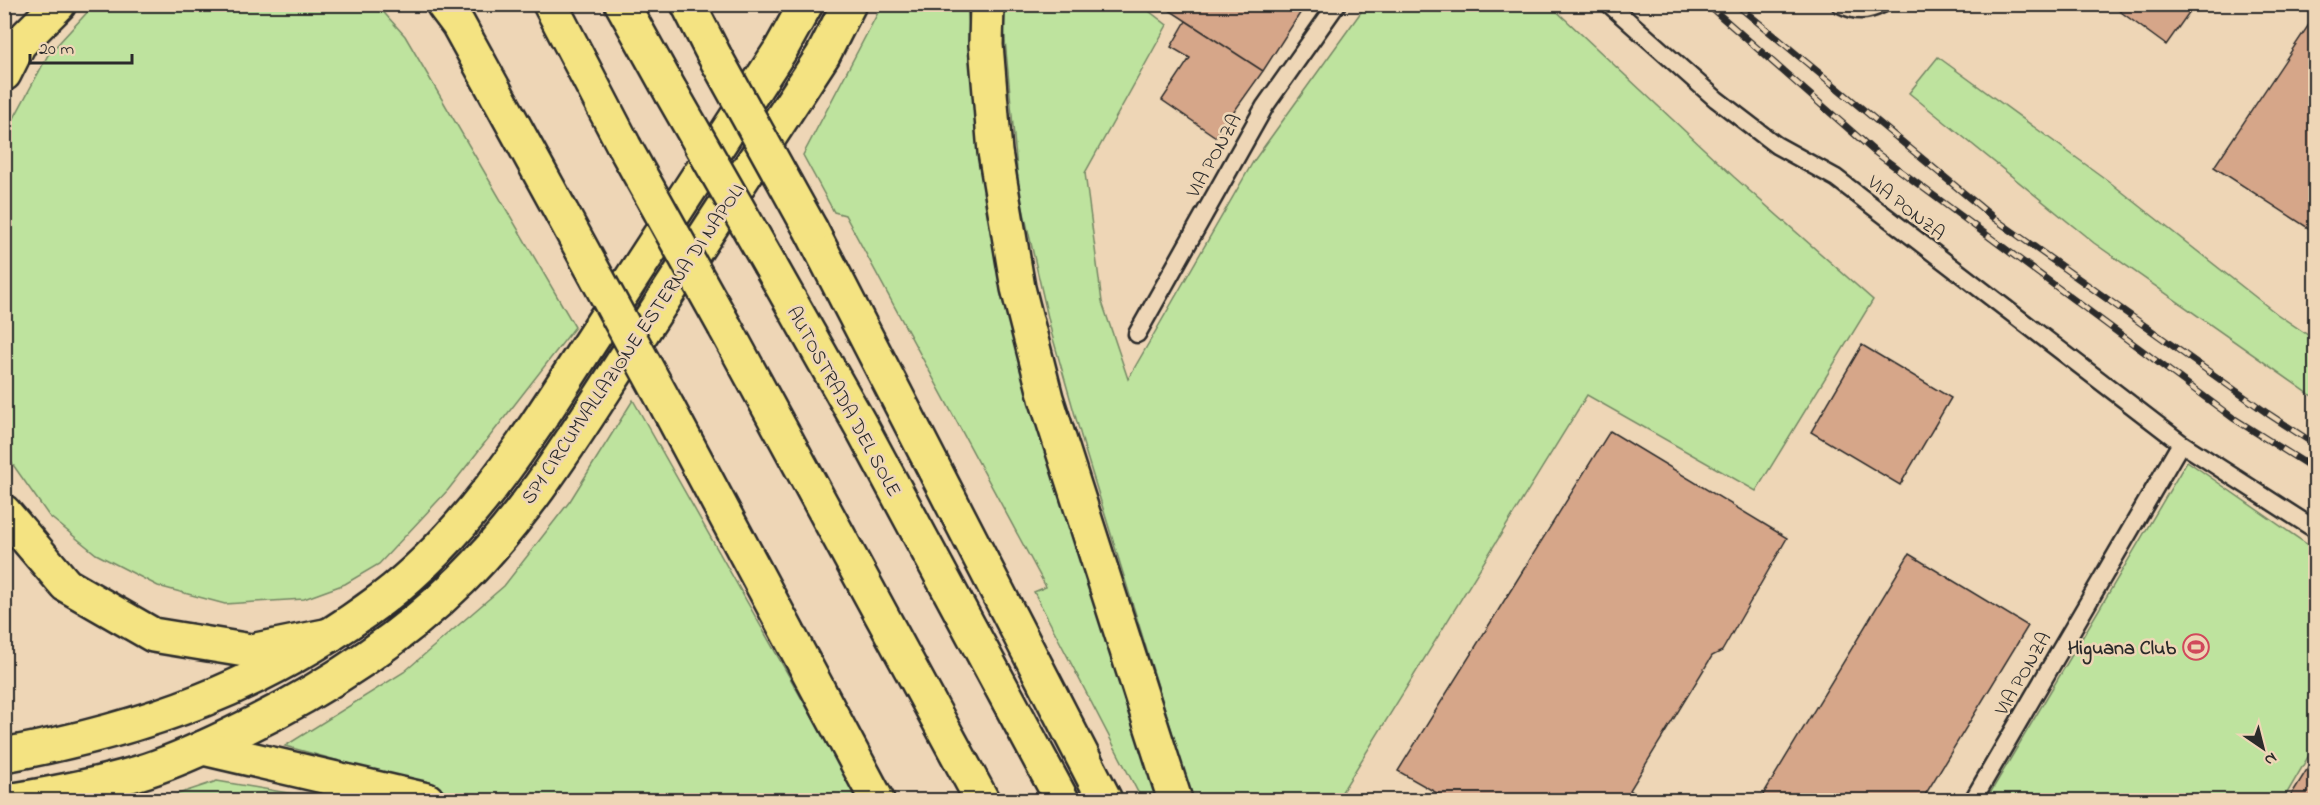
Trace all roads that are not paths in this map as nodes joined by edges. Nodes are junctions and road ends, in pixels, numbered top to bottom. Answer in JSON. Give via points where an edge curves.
{"nodes":[{"id":1,"x":59,"y":4,"type":"edge"},
{"id":2,"x":443,"y":4,"type":"edge"},
{"id":3,"x":550,"y":4,"type":"edge"},
{"id":4,"x":622,"y":4,"type":"edge"},
{"id":5,"x":688,"y":4,"type":"edge"},
{"id":6,"x":807,"y":4,"type":"edge"},
{"id":7,"x":849,"y":4,"type":"edge"},
{"id":8,"x":987,"y":4,"type":"edge"},
{"id":9,"x":1337,"y":4,"type":"edge"},
{"id":10,"x":1609,"y":4,"type":"edge"},
{"id":11,"x":1840,"y":4,"type":"edge"},
{"id":12,"x":1882,"y":4,"type":"edge"},
{"id":13,"x":4,"y":74,"type":"edge"},
{"id":14,"x":1137,"y":334,"type":"dead end"},
{"id":15,"x":2181,"y":443,"type":"junction"},
{"id":16,"x":4,"y":512,"type":"edge"},
{"id":17,"x":2316,"y":530,"type":"edge"},
{"id":18,"x":330,"y":635,"type":"junction"},
{"id":19,"x":203,"y":748,"type":"junction"},
{"id":20,"x":4,"y":755,"type":"edge"},
{"id":21,"x":14,"y":801,"type":"edge"},
{"id":22,"x":427,"y":801,"type":"edge"},
{"id":23,"x":878,"y":801,"type":"edge"},
{"id":24,"x":982,"y":801,"type":"edge"},
{"id":25,"x":1062,"y":801,"type":"edge"},
{"id":26,"x":1106,"y":801,"type":"edge"},
{"id":27,"x":1174,"y":801,"type":"edge"},
{"id":28,"x":1973,"y":801,"type":"edge"}],
"edges":[{"from":1,"to":13,"type":"highway","via":[[19,44]]},
{"from":2,"to":23,"type":"highway","bridge":true,"via":[[458,24],[564,215]]},
{"from":3,"to":24,"type":"highway","bridge":true},
{"from":4,"to":25,"type":"highway","name":"AUTOSTRADA DEL SOLE","bridge":true,"via":[[862,428]]},
{"from":5,"to":26,"type":"highway","bridge":true,"via":[[811,230]]},
{"from":6,"to":18,"type":"highway","name":"SP1 CIRCUMVALLAZIONE ESTERNA DI NAPOLI","via":[[547,408],[482,499],[443,545],[392,591]]},
{"from":7,"to":19,"type":"highway","name":"SP1 CIRCUMVALLAZIONE ESTERNA DI NAPOLI","via":[[823,55],[553,468],[500,536],[462,579],[376,652],[277,713]]},
{"from":8,"to":27,"type":"highway","via":[[986,45],[996,152],[1018,288],[1046,398]]},
{"from":9,"to":14,"type":"lane","name":"VIA PONZA","via":[[1265,106]]},
{"from":10,"to":15,"type":"lane","name":"VIA PONZA","via":[[1716,99],[1776,145],[1836,178]]},
{"from":11,"to":12,"type":"lane","via":[[1868,11]]},
{"from":15,"to":17,"type":"lane","name":"VIA PONZA"},
{"from":15,"to":28,"type":"lane","name":"VIA PONZA"},
{"from":16,"to":18,"type":"highway","via":[[66,585],[153,635],[251,651]]},
{"from":18,"to":20,"type":"highway","name":"SP1 CIRCUMVALLAZIONE ESTERNA DI NAPOLI","via":[[205,701],[135,725]]},
{"from":19,"to":21,"type":"highway","name":"SP1 CIRCUMVALLAZIONE ESTERNA DI NAPOLI","via":[[139,773]]},
{"from":19,"to":22,"type":"highway"}]}
